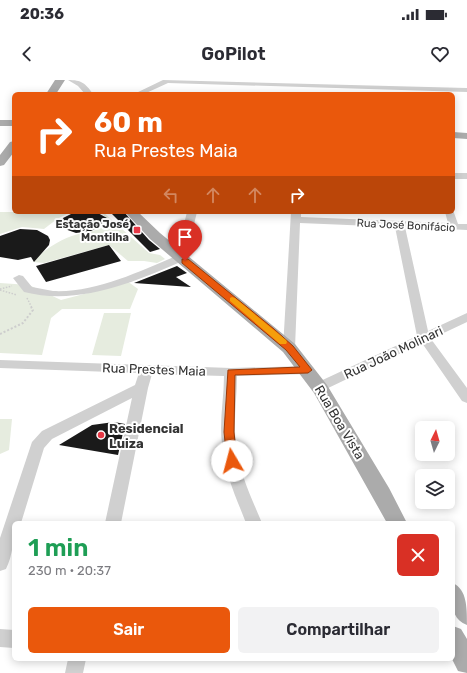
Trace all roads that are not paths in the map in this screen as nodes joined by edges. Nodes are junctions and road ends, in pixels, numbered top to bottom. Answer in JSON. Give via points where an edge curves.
{"nodes":[{"id":1,"x":60,"y":80,"type":"edge"},
{"id":2,"x":72,"y":80,"type":"edge"},
{"id":3,"x":415,"y":80,"type":"edge"},
{"id":4,"x":167,"y":81,"type":"edge"},
{"id":5,"x":467,"y":90,"type":"edge"},
{"id":6,"x":417,"y":91,"type":"edge"},
{"id":7,"x":52,"y":92,"type":"edge"},
{"id":8,"x":87,"y":92,"type":"edge"},
{"id":9,"x":142,"y":92,"type":"edge"},
{"id":10,"x":0,"y":123,"type":"edge"},
{"id":11,"x":12,"y":123,"type":"edge"},
{"id":12,"x":455,"y":135,"type":"edge"},
{"id":13,"x":467,"y":136,"type":"edge"},
{"id":14,"x":12,"y":147,"type":"edge"},
{"id":15,"x":0,"y":163,"type":"edge"},
{"id":16,"x":455,"y":176,"type":"edge"},
{"id":17,"x":467,"y":176,"type":"edge"},
{"id":18,"x":133,"y":214,"type":"edge"},
{"id":19,"x":192,"y":214,"type":"edge"},
{"id":20,"x":451,"y":214,"type":"edge"},
{"id":21,"x":296,"y":216,"type":"edge"},
{"id":22,"x":399,"y":224,"type":"junction"},
{"id":23,"x":454,"y":227,"type":"junction"},
{"id":24,"x":467,"y":227,"type":"edge"},
{"id":25,"x":181,"y":258,"type":"junction"},
{"id":26,"x":19,"y":278,"type":"dead end"},
{"id":27,"x":467,"y":317,"type":"edge"},
{"id":28,"x":424,"y":338,"type":"junction"},
{"id":29,"x":290,"y":348,"type":"junction"},
{"id":30,"x":0,"y":364,"type":"edge"},
{"id":31,"x":147,"y":369,"type":"junction"},
{"id":32,"x":308,"y":370,"type":"junction"},
{"id":33,"x":231,"y":372,"type":"junction"},
{"id":34,"x":319,"y":387,"type":"junction"},
{"id":35,"x":141,"y":388,"type":"junction"},
{"id":36,"x":467,"y":398,"type":"edge"},
{"id":37,"x":382,"y":494,"type":"junction"},
{"id":38,"x":14,"y":521,"type":"edge"},
{"id":39,"x":113,"y":521,"type":"edge"},
{"id":40,"x":253,"y":521,"type":"edge"},
{"id":41,"x":396,"y":521,"type":"edge"},
{"id":42,"x":404,"y":521,"type":"edge"},
{"id":43,"x":12,"y":527,"type":"edge"},
{"id":44,"x":0,"y":564,"type":"edge"},
{"id":45,"x":455,"y":596,"type":"edge"},
{"id":46,"x":467,"y":614,"type":"edge"},
{"id":47,"x":467,"y":620,"type":"edge"},
{"id":48,"x":455,"y":625,"type":"edge"},
{"id":49,"x":0,"y":638,"type":"edge"},
{"id":50,"x":12,"y":638,"type":"edge"},
{"id":51,"x":77,"y":661,"type":"edge"},
{"id":52,"x":74,"y":673,"type":"edge"}],
"edges":[{"from":1,"to":7,"type":"main road"},
{"from":2,"to":8,"type":"street","via":[[81,84]]},
{"from":3,"to":6,"type":"street"},
{"from":4,"to":6,"type":"street"},
{"from":4,"to":9,"type":"street"},
{"from":5,"to":6,"type":"street"},
{"from":10,"to":11,"type":"main road"},
{"from":12,"to":13,"type":"main road"},
{"from":14,"to":15,"type":"main road"},
{"from":16,"to":17,"type":"street"},
{"from":18,"to":25,"type":"main road","name":"Rua Boa Vista"},
{"from":19,"to":25,"type":"street"},
{"from":20,"to":23,"type":"street"},
{"from":21,"to":22,"type":"street","name":"Rua José Bonifácio"},
{"from":21,"to":29,"type":"street"},
{"from":22,"to":23,"type":"street","name":"Rua José Bonifácio"},
{"from":22,"to":28,"type":"street"},
{"from":23,"to":24,"type":"street","name":"Rua José Bonifácio"},
{"from":25,"to":26,"type":"street","via":[[95,289],[53,294],[28,290]]},
{"from":25,"to":29,"type":"main road","name":"Rua Boa Vista"},
{"from":27,"to":28,"type":"street","name":"Rua João Molinari"},
{"from":28,"to":34,"type":"street","name":"Rua João Molinari"},
{"from":28,"to":36,"type":"street"},
{"from":29,"to":32,"type":"main road","name":"Rua Boa Vista"},
{"from":30,"to":31,"type":"street","name":"Rua Prestes Maia"},
{"from":31,"to":33,"type":"street","name":"Rua Prestes Maia"},
{"from":31,"to":35,"type":"street"},
{"from":32,"to":33,"type":"street","name":"Rua Prestes Maia"},
{"from":32,"to":34,"type":"main road","name":"Rua Boa Vista"},
{"from":33,"to":40,"type":"street","via":[[230,452],[234,471]]},
{"from":34,"to":37,"type":"main road","name":"Rua Boa Vista"},
{"from":35,"to":38,"type":"street","via":[[41,440]]},
{"from":35,"to":39,"type":"street"},
{"from":37,"to":41,"type":"main road","name":"Rua Boa Vista"},
{"from":37,"to":42,"type":"main road","name":"Rua Boa Vista"},
{"from":43,"to":44,"type":"street"},
{"from":45,"to":46,"type":"main road"},
{"from":47,"to":48,"type":"main road"},
{"from":49,"to":50,"type":"street"},
{"from":51,"to":52,"type":"street"}]}
